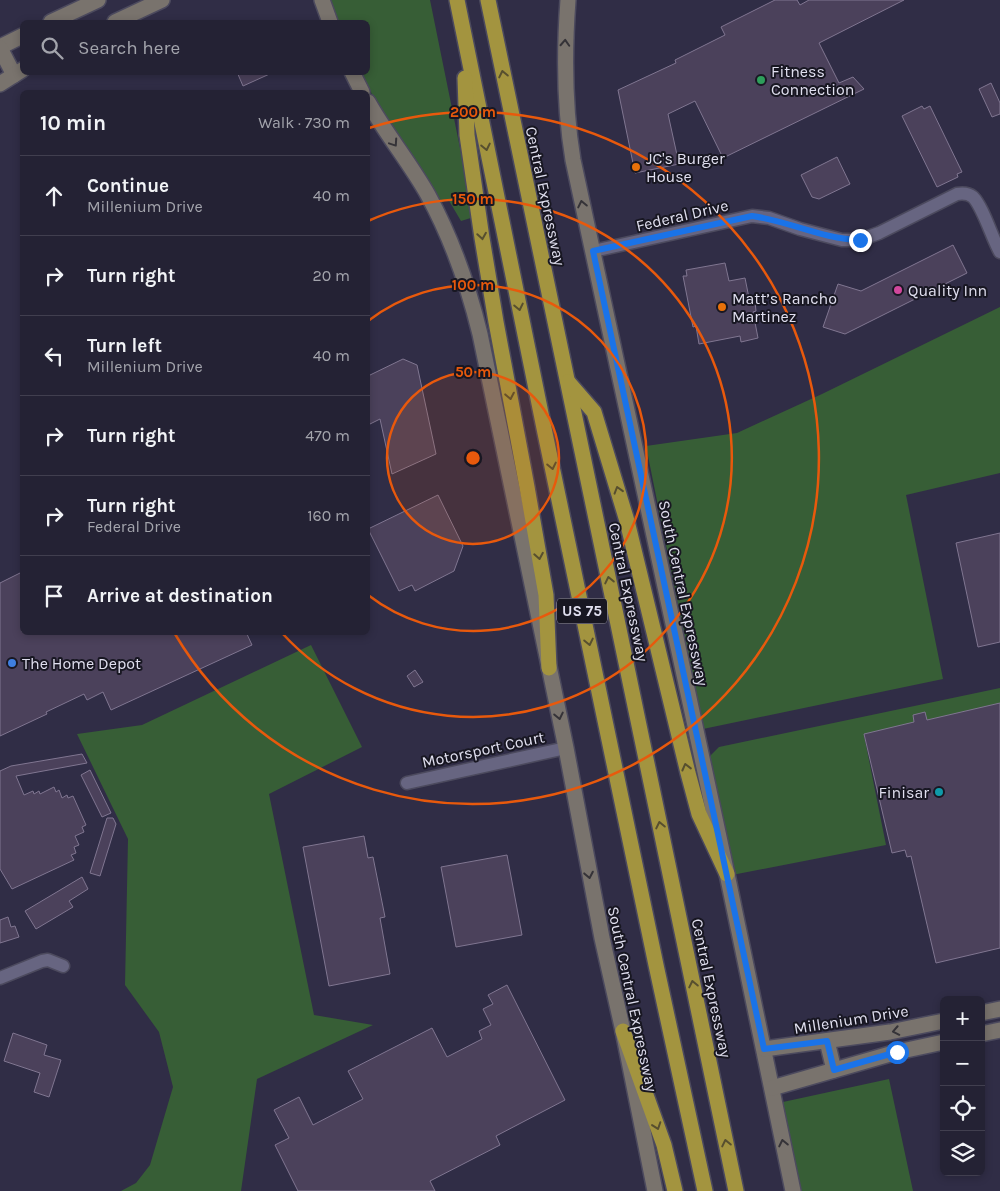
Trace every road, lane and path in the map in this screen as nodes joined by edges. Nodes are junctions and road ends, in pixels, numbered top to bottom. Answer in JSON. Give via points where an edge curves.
{"nodes":[{"id":1,"x":98,"y":0,"type":"edge"},
{"id":2,"x":162,"y":0,"type":"edge"},
{"id":3,"x":322,"y":0,"type":"edge"},
{"id":4,"x":457,"y":0,"type":"edge"},
{"id":5,"x":488,"y":0,"type":"edge"},
{"id":6,"x":568,"y":0,"type":"edge"},
{"id":7,"x":55,"y":20,"type":"edge"},
{"id":8,"x":119,"y":20,"type":"edge"},
{"id":9,"x":329,"y":20,"type":"edge"},
{"id":10,"x":463,"y":31,"type":"junction"},
{"id":11,"x":20,"y":37,"type":"edge"},
{"id":12,"x":0,"y":47,"type":"edge"},
{"id":13,"x":18,"y":72,"type":"edge"},
{"id":14,"x":354,"y":75,"type":"edge"},
{"id":15,"x":0,"y":84,"type":"edge"},
{"id":16,"x":361,"y":90,"type":"edge"},
{"id":17,"x":370,"y":105,"type":"edge"},
{"id":18,"x":593,"y":251,"type":"junction"},
{"id":19,"x":1000,"y":252,"type":"edge"},
{"id":20,"x":567,"y":380,"type":"junction"},
{"id":21,"x":549,"y":668,"type":"junction"},
{"id":22,"x":566,"y":748,"type":"junction"},
{"id":23,"x":407,"y":782,"type":"dead end"},
{"id":24,"x":727,"y":874,"type":"junction"},
{"id":25,"x":63,"y":966,"type":"dead end"},
{"id":26,"x":0,"y":978,"type":"edge"},
{"id":27,"x":1000,"y":1009,"type":"edge"},
{"id":28,"x":985,"y":1012,"type":"edge"},
{"id":29,"x":940,"y":1022,"type":"edge"},
{"id":30,"x":1000,"y":1030,"type":"edge"},
{"id":31,"x":623,"y":1031,"type":"junction"},
{"id":32,"x":985,"y":1033,"type":"edge"},
{"id":33,"x":827,"y":1041,"type":"junction"},
{"id":34,"x":940,"y":1043,"type":"edge"},
{"id":35,"x":764,"y":1049,"type":"junction"},
{"id":36,"x":834,"y":1070,"type":"junction"},
{"id":37,"x":772,"y":1088,"type":"junction"},
{"id":38,"x":654,"y":1191,"type":"edge"},
{"id":39,"x":675,"y":1191,"type":"edge"},
{"id":40,"x":705,"y":1191,"type":"edge"},
{"id":41,"x":736,"y":1191,"type":"edge"},
{"id":42,"x":792,"y":1191,"type":"edge"}],
"edges":[{"from":1,"to":7,"type":"main road"},
{"from":2,"to":8,"type":"main road"},
{"from":3,"to":9,"type":"main road"},
{"from":4,"to":10,"type":"highway","number":"US 75"},
{"from":20,"to":5,"type":"highway","name":"Central Expressway","number":"US 75","one_way":true},
{"from":18,"to":6,"type":"main road","name":"South Central Expressway","one_way":true,"via":[[568,132],[565,80]]},
{"from":10,"to":21,"type":"highway","one_way":true,"via":[[467,135],[496,322],[546,595]]},
{"from":10,"to":40,"type":"highway","number":"US 75","one_way":true},
{"from":11,"to":12,"type":"main road"},
{"from":12,"to":13,"type":"main road"},
{"from":13,"to":15,"type":"main road"},
{"from":14,"to":16,"type":"main road"},
{"from":17,"to":21,"type":"main road","name":"South Central Expressway","one_way":true,"via":[[428,195],[460,263],[480,334]]},
{"from":18,"to":19,"type":"street","name":"Federal Drive","via":[[752,216],[842,240],[860,240],[965,193],[978,204]]},
{"from":18,"to":24,"type":"main road","name":"South Central Expressway"},
{"from":24,"to":20,"type":"highway","one_way":true,"via":[[699,814],[627,521],[594,412]]},
{"from":41,"to":20,"type":"highway","name":"Central Expressway","number":"US 75","one_way":true},
{"from":21,"to":22,"type":"main road","name":"South Central Expressway","one_way":true},
{"from":22,"to":23,"type":"street","name":"Motorsport Court"},
{"from":22,"to":31,"type":"main road","name":"South Central Expressway","one_way":true},
{"from":24,"to":35,"type":"main road","name":"South Central Expressway"},
{"from":25,"to":26,"type":"street","via":[[42,961]]},
{"from":27,"to":28,"type":"main road"},
{"from":29,"to":33,"type":"main road","name":"Millenium Drive","one_way":true},
{"from":30,"to":32,"type":"main road"},
{"from":31,"to":38,"type":"main road","name":"South Central Expressway"},
{"from":31,"to":39,"type":"highway","one_way":true,"via":[[664,1145]]},
{"from":33,"to":35,"type":"main road","name":"Millenium Drive"},
{"from":33,"to":36,"type":"main road"},
{"from":34,"to":36,"type":"main road"},
{"from":35,"to":37,"type":"main road","name":"South Central Expressway"},
{"from":36,"to":37,"type":"main road"},
{"from":42,"to":37,"type":"main road","name":"South Central Expressway","one_way":true}]}
